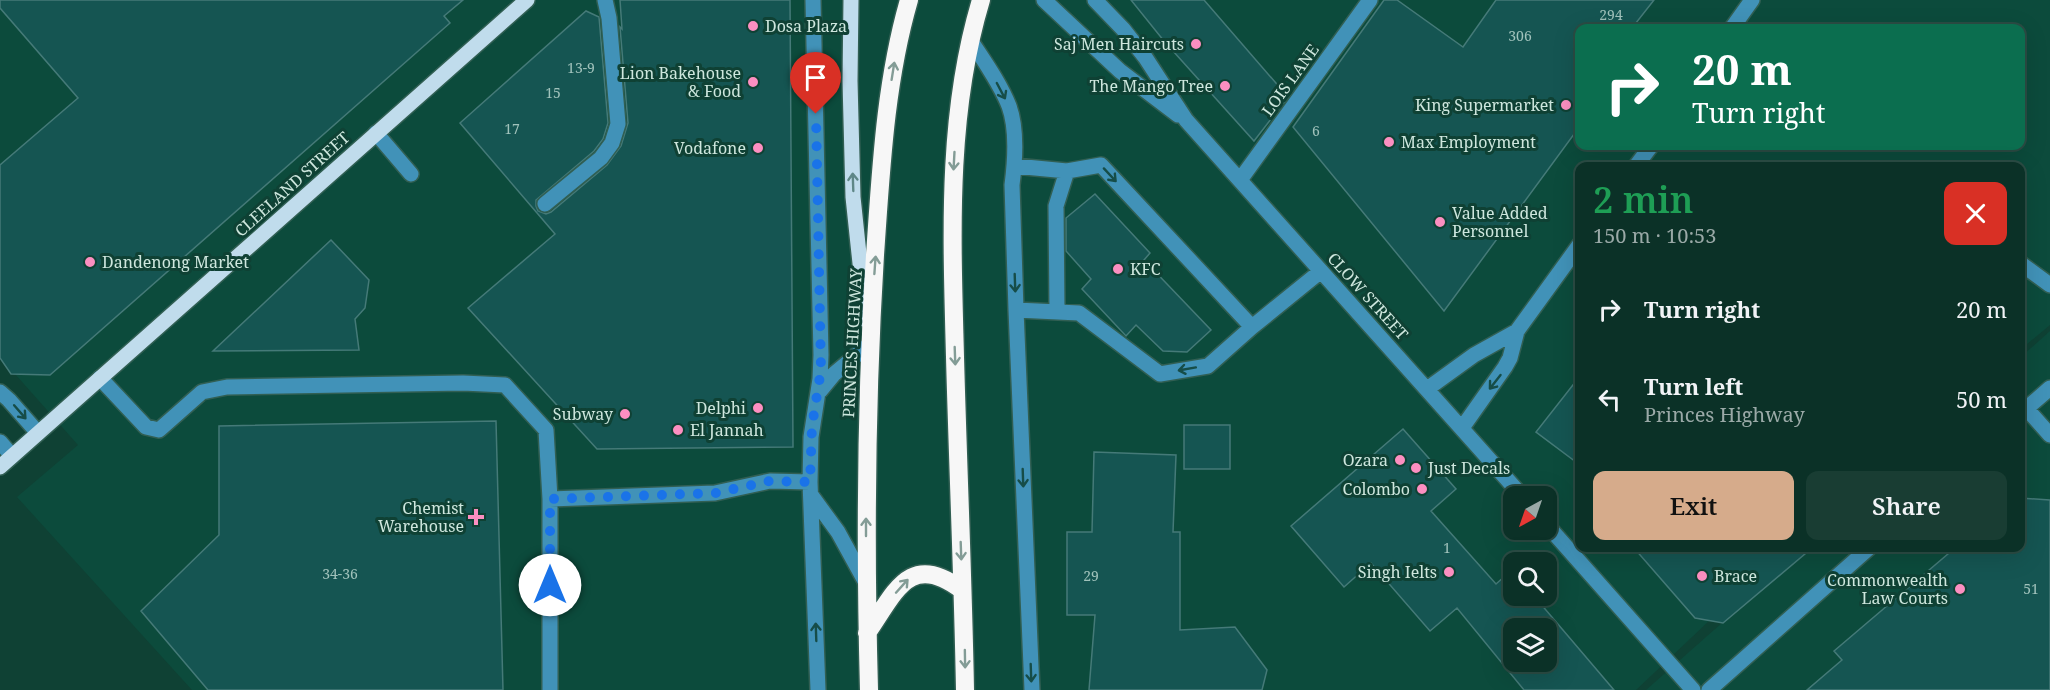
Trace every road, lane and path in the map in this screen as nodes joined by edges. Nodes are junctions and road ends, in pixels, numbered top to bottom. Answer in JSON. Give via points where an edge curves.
{"nodes":[{"id":1,"x":527,"y":0,"type":"edge"},
{"id":2,"x":605,"y":0,"type":"edge"},
{"id":3,"x":813,"y":0,"type":"edge"},
{"id":4,"x":850,"y":0,"type":"edge"},
{"id":5,"x":909,"y":0,"type":"edge"},
{"id":6,"x":981,"y":0,"type":"edge"},
{"id":7,"x":1044,"y":0,"type":"edge"},
{"id":8,"x":1095,"y":0,"type":"edge"},
{"id":9,"x":1370,"y":0,"type":"edge"},
{"id":10,"x":1752,"y":0,"type":"edge"},
{"id":11,"x":1735,"y":24,"type":"edge"},
{"id":12,"x":971,"y":40,"type":"junction"},
{"id":13,"x":1186,"y":120,"type":"junction"},
{"id":14,"x":376,"y":133,"type":"junction"},
{"id":15,"x":1015,"y":166,"type":"junction"},
{"id":16,"x":1067,"y":171,"type":"junction"},
{"id":17,"x":411,"y":174,"type":"dead end"},
{"id":18,"x":1240,"y":180,"type":"junction"},
{"id":19,"x":545,"y":204,"type":"dead end"},
{"id":20,"x":1575,"y":251,"type":"edge"},
{"id":21,"x":2025,"y":267,"type":"edge"},
{"id":22,"x":1321,"y":271,"type":"junction"},
{"id":23,"x":2050,"y":285,"type":"edge"},
{"id":24,"x":1016,"y":310,"type":"junction"},
{"id":25,"x":1057,"y":311,"type":"junction"},
{"id":26,"x":1252,"y":327,"type":"junction"},
{"id":27,"x":1517,"y":331,"type":"junction"},
{"id":28,"x":870,"y":344,"type":"junction"},
{"id":29,"x":100,"y":378,"type":"junction"},
{"id":30,"x":2050,"y":388,"type":"edge"},
{"id":31,"x":1427,"y":389,"type":"junction"},
{"id":32,"x":0,"y":392,"type":"edge"},
{"id":33,"x":818,"y":393,"type":"junction"},
{"id":34,"x":2025,"y":409,"type":"edge"},
{"id":35,"x":2025,"y":413,"type":"edge"},
{"id":36,"x":1462,"y":428,"type":"junction"},
{"id":37,"x":38,"y":433,"type":"junction"},
{"id":38,"x":2050,"y":435,"type":"edge"},
{"id":39,"x":0,"y":442,"type":"edge"},
{"id":40,"x":12,"y":456,"type":"junction"},
{"id":41,"x":0,"y":467,"type":"edge"},
{"id":42,"x":1513,"y":486,"type":"edge"},
{"id":43,"x":811,"y":488,"type":"junction"},
{"id":44,"x":550,"y":499,"type":"junction"},
{"id":45,"x":1557,"y":536,"type":"edge"},
{"id":46,"x":1864,"y":552,"type":"edge"},
{"id":47,"x":866,"y":583,"type":"junction"},
{"id":48,"x":962,"y":590,"type":"junction"},
{"id":49,"x":867,"y":633,"type":"junction"},
{"id":50,"x":550,"y":690,"type":"edge"},
{"id":51,"x":818,"y":690,"type":"edge"},
{"id":52,"x":869,"y":690,"type":"edge"},
{"id":53,"x":965,"y":690,"type":"edge"},
{"id":54,"x":1032,"y":690,"type":"edge"},
{"id":55,"x":1693,"y":690,"type":"edge"},
{"id":56,"x":1709,"y":690,"type":"edge"}],
"edges":[{"from":1,"to":14,"type":"main road","name":"CLEELAND STREET"},
{"from":2,"to":19,"type":"street","via":[[618,124],[612,143],[601,158]]},
{"from":3,"to":33,"type":"street","name":"PRINCES HIGHWAY","via":[[821,345]]},
{"from":28,"to":4,"type":"main road","one_way":true,"via":[[853,197]]},
{"from":28,"to":5,"type":"highway","name":"PRINCES HIGHWAY","one_way":true,"via":[[886,116],[897,44]]},
{"from":6,"to":12,"type":"highway"},
{"from":7,"to":13,"type":"street","name":"CLOW STREET","via":[[1120,71]]},
{"from":8,"to":13,"type":"street","name":"CLOW STREET","via":[[1145,57]]},
{"from":9,"to":18,"type":"street","name":"LOIS LANE"},
{"from":10,"to":11,"type":"street"},
{"from":12,"to":15,"type":"street","one_way":true,"via":[[1009,106]]},
{"from":12,"to":48,"type":"highway","one_way":true,"via":[[960,102],[953,182]]},
{"from":13,"to":18,"type":"street","name":"CLOW STREET"},
{"from":14,"to":17,"type":"street"},
{"from":14,"to":29,"type":"main road","name":"CLEELAND STREET"},
{"from":15,"to":16,"type":"street"},
{"from":15,"to":24,"type":"street","one_way":true,"via":[[1012,185]]},
{"from":16,"to":25,"type":"street","via":[[1056,206]]},
{"from":16,"to":26,"type":"street","one_way":true,"via":[[1101,165]]},
{"from":18,"to":22,"type":"street","name":"CLOW STREET"},
{"from":20,"to":27,"type":"street"},
{"from":21,"to":23,"type":"street"},
{"from":22,"to":26,"type":"street"},
{"from":22,"to":31,"type":"street","name":"CLOW STREET"},
{"from":24,"to":25,"type":"street"},
{"from":24,"to":54,"type":"street","one_way":true},
{"from":26,"to":25,"type":"street","one_way":true,"via":[[1208,366],[1160,374],[1079,313]]},
{"from":27,"to":31,"type":"street","via":[[1474,355]]},
{"from":27,"to":36,"type":"street","one_way":true,"via":[[1505,367]]},
{"from":28,"to":33,"type":"street"},
{"from":47,"to":28,"type":"highway","name":"PRINCES HIGHWAY","one_way":true},
{"from":29,"to":37,"type":"main road","name":"CLEELAND STREET"},
{"from":29,"to":44,"type":"street","via":[[146,427],[159,430],[202,392],[227,387],[505,385],[546,430]]},
{"from":30,"to":34,"type":"street"},
{"from":31,"to":36,"type":"street","name":"CLOW STREET"},
{"from":32,"to":37,"type":"street","one_way":true},
{"from":33,"to":43,"type":"street","name":"PRINCES HIGHWAY","via":[[811,437]]},
{"from":35,"to":38,"type":"street"},
{"from":36,"to":42,"type":"street","name":"CLOW STREET"},
{"from":37,"to":40,"type":"main road","name":"CLEELAND STREET"},
{"from":39,"to":40,"type":"street"},
{"from":40,"to":41,"type":"main road","name":"CLEELAND STREET"},
{"from":43,"to":44,"type":"street","via":[[770,481],[716,493]]},
{"from":43,"to":47,"type":"street"},
{"from":51,"to":43,"type":"street","name":"PRINCES HIGHWAY","one_way":true},
{"from":44,"to":50,"type":"street"},
{"from":45,"to":55,"type":"street"},
{"from":46,"to":56,"type":"street"},
{"from":47,"to":49,"type":"highway","name":"PRINCES HIGHWAY"},
{"from":49,"to":48,"type":"highway","one_way":true,"via":[[898,589],[913,576],[936,575]]},
{"from":48,"to":53,"type":"highway","one_way":true},
{"from":49,"to":52,"type":"highway","name":"PRINCES HIGHWAY"}]}
